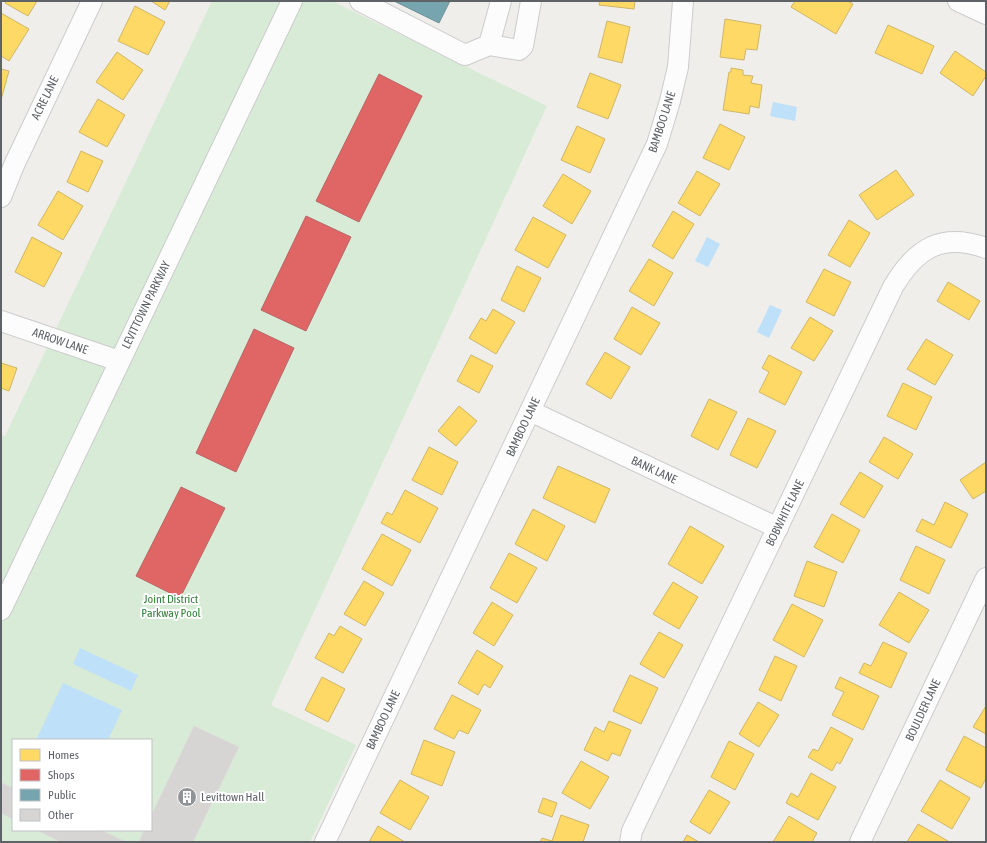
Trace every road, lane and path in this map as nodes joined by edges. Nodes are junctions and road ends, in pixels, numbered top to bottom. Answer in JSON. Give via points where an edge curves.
{"nodes":[{"id":1,"x":92,"y":1,"type":"edge"},
{"id":2,"x":292,"y":1,"type":"edge"},
{"id":3,"x":360,"y":1,"type":"edge"},
{"id":4,"x":501,"y":1,"type":"edge"},
{"id":5,"x":531,"y":1,"type":"edge"},
{"id":6,"x":683,"y":1,"type":"edge"},
{"id":7,"x":958,"y":1,"type":"edge"},
{"id":8,"x":986,"y":14,"type":"edge"},
{"id":9,"x":489,"y":45,"type":"junction"},
{"id":10,"x":1,"y":197,"type":"edge"},
{"id":11,"x":986,"y":248,"type":"edge"},
{"id":12,"x":1,"y":321,"type":"edge"},
{"id":13,"x":119,"y":361,"type":"junction"},
{"id":14,"x":530,"y":411,"type":"junction"},
{"id":15,"x":778,"y":528,"type":"junction"},
{"id":16,"x":986,"y":578,"type":"edge"},
{"id":17,"x":1,"y":610,"type":"edge"},
{"id":18,"x":325,"y":842,"type":"edge"},
{"id":19,"x":630,"y":842,"type":"edge"},
{"id":20,"x":860,"y":842,"type":"edge"}],
"edges":[{"from":1,"to":10,"type":"street","name":"ACRE LANE"},
{"from":2,"to":13,"type":"street","name":"LEVITTOWN PARKWAY"},
{"from":3,"to":9,"type":"street","via":[[466,55]]},
{"from":4,"to":9,"type":"street"},
{"from":5,"to":9,"type":"street","via":[[523,46],[519,50]]},
{"from":6,"to":14,"type":"street","name":"BAMBOO LANE","via":[[678,67],[658,144]]},
{"from":7,"to":8,"type":"street"},
{"from":11,"to":15,"type":"street","name":"BOBWHITE LANE","via":[[954,240],[938,243],[926,249],[902,271]]},
{"from":12,"to":13,"type":"street","name":"ARROW LANE"},
{"from":13,"to":17,"type":"street","name":"LEVITTOWN PARKWAY"},
{"from":14,"to":15,"type":"street","name":"BANK LANE"},
{"from":14,"to":18,"type":"street","name":"BAMBOO LANE"},
{"from":15,"to":19,"type":"street","name":"BOBWHITE LANE","via":[[632,831]]},
{"from":16,"to":20,"type":"street","name":"BOULDER LANE"}]}
